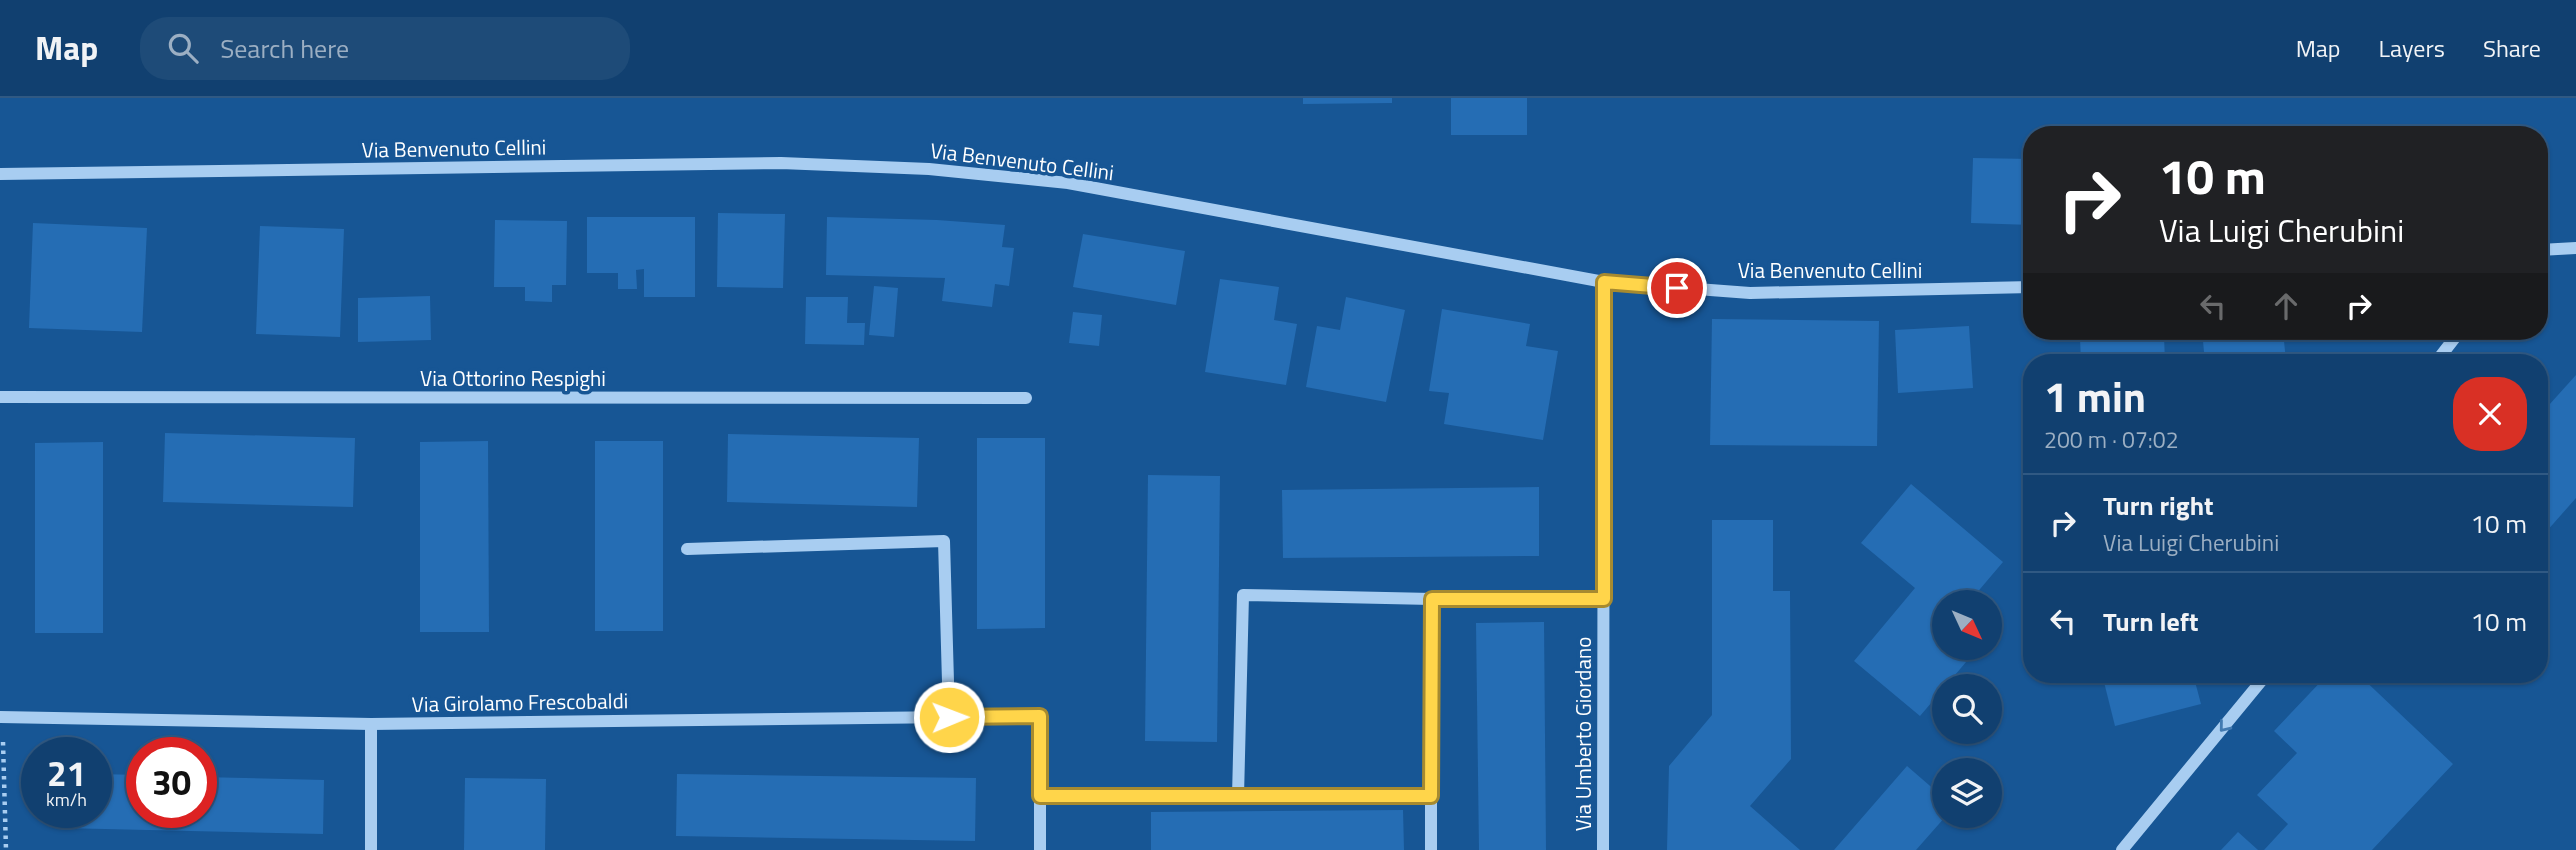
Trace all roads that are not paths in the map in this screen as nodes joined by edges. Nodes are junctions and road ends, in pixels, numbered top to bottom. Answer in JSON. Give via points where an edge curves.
{"nodes":[{"id":1,"x":0,"y":174,"type":"edge"},
{"id":2,"x":2576,"y":248,"type":"edge"},
{"id":3,"x":2548,"y":250,"type":"edge"},
{"id":4,"x":1604,"y":282,"type":"junction"},
{"id":5,"x":2023,"y":287,"type":"edge"},
{"id":6,"x":0,"y":397,"type":"edge"},
{"id":7,"x":1026,"y":398,"type":"dead end"},
{"id":8,"x":687,"y":549,"type":"dead end"},
{"id":9,"x":1432,"y":599,"type":"junction"},
{"id":10,"x":1604,"y":599,"type":"junction"},
{"id":11,"x":2260,"y":683,"type":"edge"},
{"id":12,"x":1,"y":717,"type":"edge"},
{"id":13,"x":949,"y":717,"type":"junction"},
{"id":14,"x":371,"y":724,"type":"junction"},
{"id":15,"x":1040,"y":796,"type":"junction"},
{"id":16,"x":1238,"y":796,"type":"junction"},
{"id":17,"x":1431,"y":796,"type":"junction"},
{"id":18,"x":371,"y":850,"type":"edge"},
{"id":19,"x":1040,"y":850,"type":"edge"},
{"id":20,"x":1431,"y":850,"type":"edge"},
{"id":21,"x":1603,"y":850,"type":"edge"},
{"id":22,"x":2122,"y":850,"type":"edge"}],
"edges":[{"from":1,"to":4,"type":"street","name":"Via Benvenuto Cellini","via":[[782,163],[929,169],[1068,183]]},
{"from":2,"to":3,"type":"street"},
{"from":4,"to":5,"type":"street","name":"Via Benvenuto Cellini","via":[[1750,293]]},
{"from":4,"to":10,"type":"street","name":"Via Umberto Giordano"},
{"from":6,"to":7,"type":"street","name":"Via Ottorino Respighi"},
{"from":8,"to":13,"type":"street","via":[[944,541]]},
{"from":9,"to":10,"type":"street"},
{"from":9,"to":16,"type":"street","via":[[1243,595]]},
{"from":9,"to":17,"type":"street"},
{"from":10,"to":21,"type":"street","name":"Via Umberto Giordano"},
{"from":11,"to":22,"type":"street","one_way":true},
{"from":12,"to":14,"type":"street","name":"Via Girolamo Frescobaldi"},
{"from":13,"to":14,"type":"street","name":"Via Girolamo Frescobaldi"},
{"from":13,"to":15,"type":"street","name":"Via Girolamo Frescobaldi","via":[[1040,716]]},
{"from":14,"to":18,"type":"street"},
{"from":15,"to":16,"type":"street"},
{"from":15,"to":19,"type":"street"},
{"from":16,"to":17,"type":"street"},
{"from":17,"to":20,"type":"street"}]}
